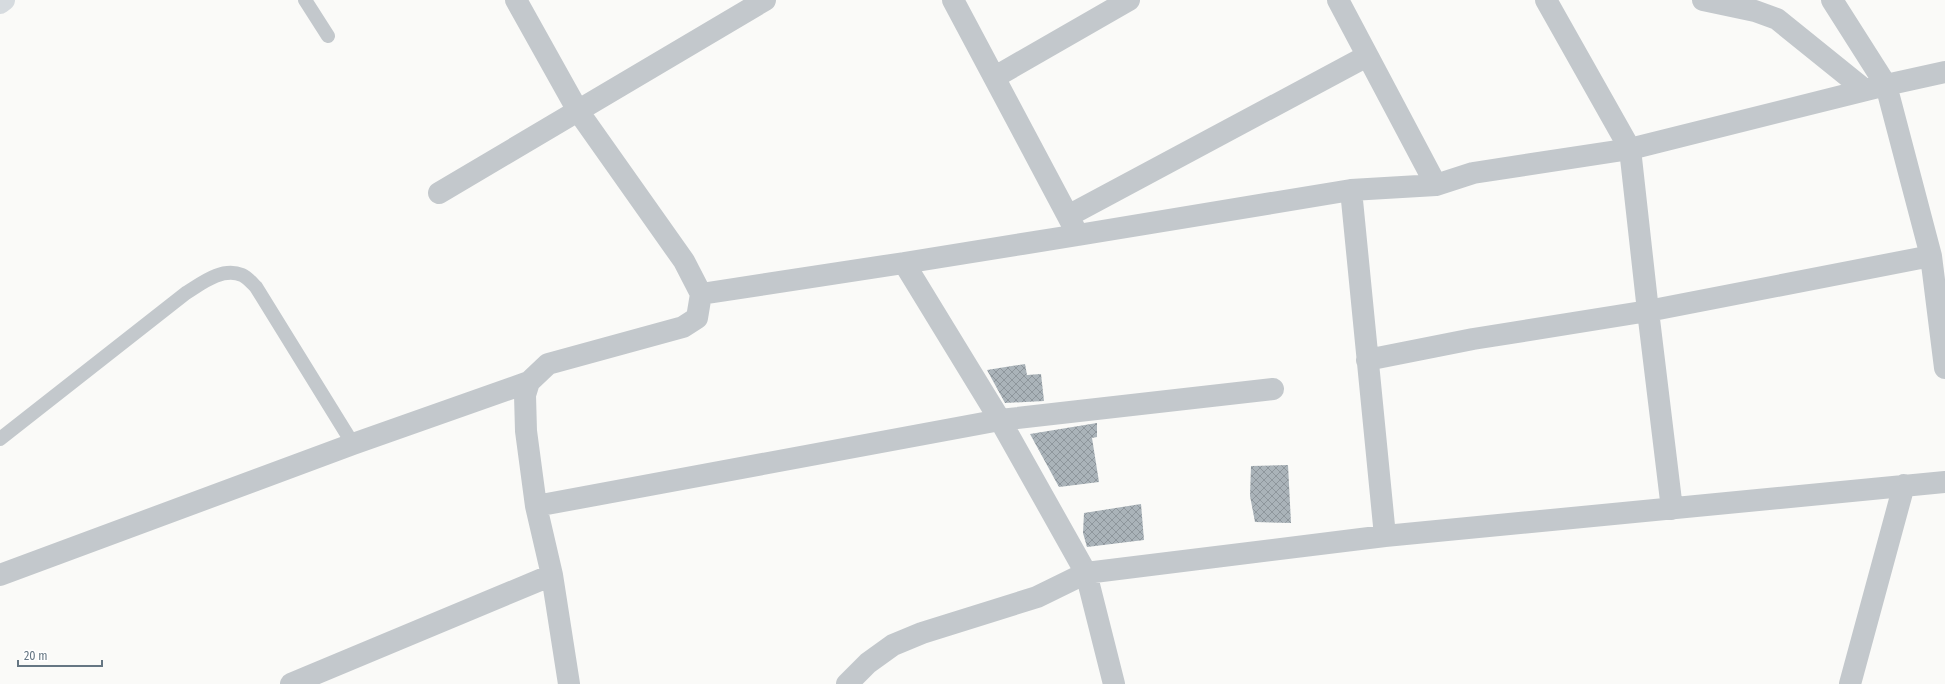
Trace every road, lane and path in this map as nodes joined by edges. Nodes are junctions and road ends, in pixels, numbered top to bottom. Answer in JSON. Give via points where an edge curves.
{"nodes":[{"id":1,"x":4,"y":0,"type":"edge"},
{"id":2,"x":305,"y":0,"type":"edge"},
{"id":3,"x":516,"y":0,"type":"edge"},
{"id":4,"x":765,"y":0,"type":"edge"},
{"id":5,"x":954,"y":0,"type":"edge"},
{"id":6,"x":1130,"y":0,"type":"edge"},
{"id":7,"x":1338,"y":0,"type":"edge"},
{"id":8,"x":1546,"y":0,"type":"edge"},
{"id":9,"x":1703,"y":0,"type":"edge"},
{"id":10,"x":1832,"y":0,"type":"edge"},
{"id":11,"x":0,"y":3,"type":"edge"},
{"id":12,"x":328,"y":36,"type":"dead end"},
{"id":13,"x":1367,"y":56,"type":"junction"},
{"id":14,"x":1945,"y":72,"type":"edge"},
{"id":15,"x":995,"y":77,"type":"junction"},
{"id":16,"x":1875,"y":87,"type":"junction"},
{"id":17,"x":578,"y":111,"type":"junction"},
{"id":18,"x":1630,"y":149,"type":"junction"},
{"id":19,"x":1436,"y":185,"type":"junction"},
{"id":20,"x":1351,"y":190,"type":"junction"},
{"id":21,"x":439,"y":193,"type":"dead end"},
{"id":22,"x":1068,"y":216,"type":"junction"},
{"id":23,"x":1078,"y":235,"type":"junction"},
{"id":24,"x":1931,"y":256,"type":"junction"},
{"id":25,"x":904,"y":263,"type":"junction"},
{"id":26,"x":701,"y":294,"type":"junction"},
{"id":27,"x":1648,"y":312,"type":"junction"},
{"id":28,"x":1942,"y":312,"type":"edge"},
{"id":29,"x":1367,"y":360,"type":"junction"},
{"id":30,"x":1945,"y":368,"type":"edge"},
{"id":31,"x":529,"y":382,"type":"junction"},
{"id":32,"x":1273,"y":389,"type":"dead end"},
{"id":33,"x":1000,"y":420,"type":"junction"},
{"id":34,"x":0,"y":439,"type":"edge"},
{"id":35,"x":354,"y":444,"type":"junction"},
{"id":36,"x":1945,"y":482,"type":"edge"},
{"id":37,"x":1904,"y":485,"type":"junction"},
{"id":38,"x":536,"y":506,"type":"junction"},
{"id":39,"x":1672,"y":509,"type":"junction"},
{"id":40,"x":1385,"y":536,"type":"junction"},
{"id":41,"x":1086,"y":573,"type":"junction"},
{"id":42,"x":552,"y":575,"type":"junction"},
{"id":43,"x":0,"y":576,"type":"edge"},
{"id":44,"x":291,"y":684,"type":"edge"},
{"id":45,"x":569,"y":684,"type":"edge"},
{"id":46,"x":847,"y":684,"type":"edge"},
{"id":47,"x":1114,"y":684,"type":"edge"},
{"id":48,"x":1850,"y":684,"type":"edge"}],
"edges":[{"from":1,"to":11,"type":"main road"},
{"from":2,"to":12,"type":"lane"},
{"from":3,"to":17,"type":"street"},
{"from":4,"to":17,"type":"street"},
{"from":5,"to":15,"type":"street"},
{"from":6,"to":15,"type":"street"},
{"from":7,"to":13,"type":"street"},
{"from":8,"to":18,"type":"street"},
{"from":9,"to":16,"type":"street","via":[[1755,10],[1777,19]]},
{"from":10,"to":16,"type":"street"},
{"from":13,"to":19,"type":"street"},
{"from":13,"to":22,"type":"street"},
{"from":14,"to":16,"type":"street"},
{"from":15,"to":22,"type":"street"},
{"from":16,"to":18,"type":"street"},
{"from":16,"to":24,"type":"street"},
{"from":17,"to":21,"type":"street"},
{"from":17,"to":26,"type":"street","via":[[684,261]]},
{"from":18,"to":19,"type":"street","via":[[1473,173]]},
{"from":18,"to":27,"type":"street"},
{"from":19,"to":20,"type":"street"},
{"from":20,"to":23,"type":"street"},
{"from":20,"to":29,"type":"street"},
{"from":22,"to":23,"type":"street"},
{"from":23,"to":25,"type":"street"},
{"from":24,"to":27,"type":"street"},
{"from":24,"to":28,"type":"street"},
{"from":25,"to":26,"type":"street"},
{"from":25,"to":33,"type":"street"},
{"from":26,"to":31,"type":"street","via":[[697,318],[683,327],[548,364]]},
{"from":27,"to":29,"type":"street","via":[[1473,339]]},
{"from":27,"to":39,"type":"street"},
{"from":28,"to":30,"type":"street"},
{"from":29,"to":40,"type":"street"},
{"from":31,"to":35,"type":"street"},
{"from":31,"to":38,"type":"street","via":[[525,395],[526,432]]},
{"from":32,"to":33,"type":"street"},
{"from":33,"to":38,"type":"street"},
{"from":33,"to":41,"type":"street"},
{"from":34,"to":35,"type":"lane","via":[[186,293],[207,280],[229,272],[243,275],[256,287]]},
{"from":35,"to":43,"type":"street"},
{"from":36,"to":37,"type":"street"},
{"from":37,"to":39,"type":"street"},
{"from":37,"to":48,"type":"street"},
{"from":38,"to":42,"type":"street"},
{"from":39,"to":40,"type":"street"},
{"from":40,"to":41,"type":"street"},
{"from":41,"to":46,"type":"street","via":[[1037,597],[922,633],[893,645],[868,663]]},
{"from":41,"to":47,"type":"street"},
{"from":42,"to":44,"type":"street"},
{"from":42,"to":45,"type":"street"}]}
